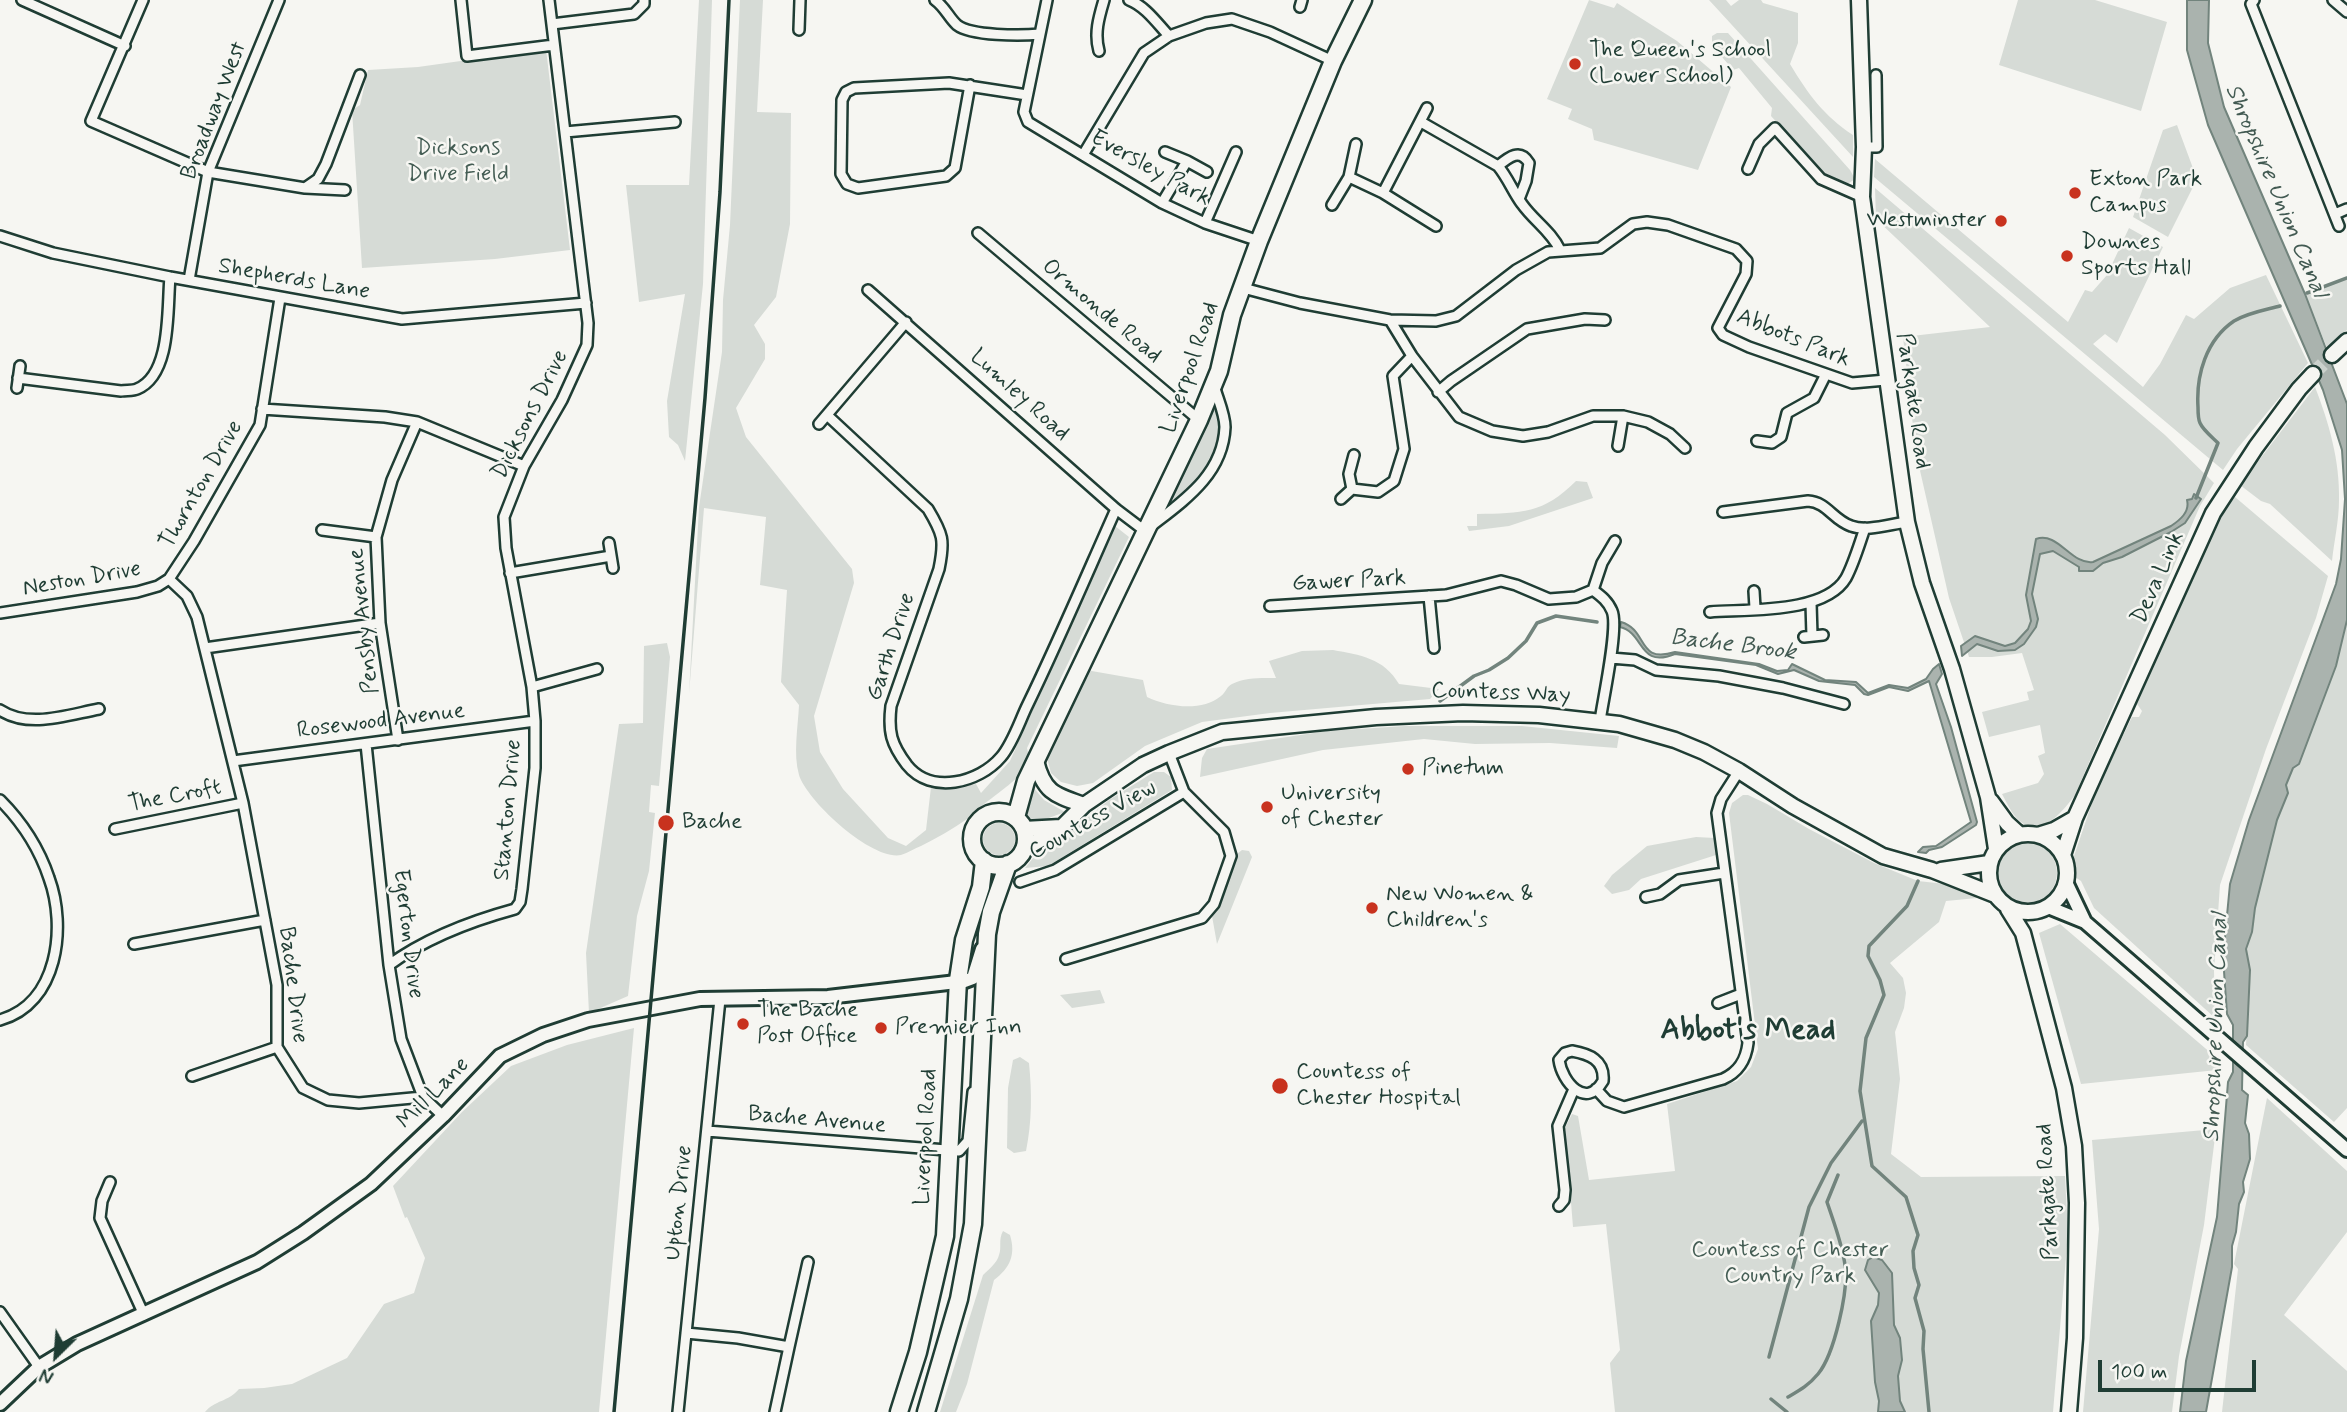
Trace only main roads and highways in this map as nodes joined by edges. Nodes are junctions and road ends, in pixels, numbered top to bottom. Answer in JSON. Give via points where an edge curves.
{"nodes":[{"id":1,"x":1363,"y":0,"type":"edge"},
{"id":2,"x":1859,"y":0,"type":"edge"},
{"id":3,"x":2347,"y":341,"type":"edge"},
{"id":4,"x":2332,"y":355,"type":"tunnel mouth"},
{"id":5,"x":2313,"y":374,"type":"tunnel mouth"},
{"id":6,"x":1036,"y":761,"type":"junction"},
{"id":7,"x":1026,"y":781,"type":"junction"},
{"id":8,"x":1988,"y":797,"type":"junction"},
{"id":9,"x":1084,"y":805,"type":"junction"},
{"id":10,"x":996,"y":812,"type":"junction"},
{"id":11,"x":2075,"y":818,"type":"junction"},
{"id":12,"x":1020,"y":823,"type":"junction"},
{"id":13,"x":1062,"y":827,"type":"junction"},
{"id":14,"x":2019,"y":834,"type":"junction"},
{"id":15,"x":2038,"y":835,"type":"junction"},
{"id":16,"x":1996,"y":849,"type":"junction"},
{"id":17,"x":1023,"y":850,"type":"junction"},
{"id":18,"x":2063,"y":856,"type":"junction"},
{"id":19,"x":984,"y":861,"type":"junction"},
{"id":20,"x":1989,"y":863,"type":"junction"},
{"id":21,"x":1007,"y":864,"type":"junction"},
{"id":22,"x":1932,"y":870,"type":"junction"},
{"id":23,"x":1995,"y":895,"type":"junction"},
{"id":24,"x":2008,"y":909,"type":"junction"},
{"id":25,"x":2032,"y":912,"type":"junction"},
{"id":26,"x":2023,"y":933,"type":"junction"},
{"id":27,"x":899,"y":1412,"type":"edge"},
{"id":28,"x":926,"y":1412,"type":"edge"},
{"id":29,"x":2068,"y":1412,"type":"edge"}],
"edges":[{"from":1,"to":6,"type":"highway","name":"Liverpool Road","via":[[1259,241],[1199,420]]},
{"from":2,"to":8,"type":"main road","name":"Parkgate Road","via":[[1862,197],[1907,522]]},
{"from":3,"to":4,"type":"main road"},
{"from":5,"to":11,"type":"main road","name":"Deva Link","via":[[2256,447],[2213,513]]},
{"from":6,"to":7,"type":"highway","name":"Liverpool Road"},
{"from":6,"to":9,"type":"main road","via":[[1041,781],[1049,789]]},
{"from":7,"to":10,"type":"highway","name":"Liverpool Road"},
{"from":7,"to":12,"type":"highway","name":"Liverpool Road"},
{"from":8,"to":14,"type":"main road","name":"Parkgate Road"},
{"from":8,"to":16,"type":"main road","name":"Parkgate Road"},
{"from":9,"to":13,"type":"main road","name":"Countess Way"},
{"from":9,"to":22,"type":"main road","name":"Countess Way","via":[[1143,765],[1222,732],[1376,717],[1539,715],[1628,726],[1675,740],[1739,771],[1883,856]]},
{"from":10,"to":12,"type":"highway","via":[[1005,812]]},
{"from":10,"to":19,"type":"highway","via":[[981,818],[973,830],[974,849]]},
{"from":11,"to":15,"type":"main road"},
{"from":11,"to":18,"type":"main road","name":"Deva Link"},
{"from":12,"to":13,"type":"main road"},
{"from":12,"to":17,"type":"highway","via":[[1026,838]]},
{"from":13,"to":17,"type":"main road","name":"Countess Way"},
{"from":14,"to":15,"type":"main road"},
{"from":14,"to":16,"type":"main road"},
{"from":15,"to":18,"type":"main road","via":[[2057,846]]},
{"from":16,"to":20,"type":"main road"},
{"from":17,"to":21,"type":"highway"},
{"from":18,"to":25,"type":"main road","via":[[2067,869],[2062,892],[2048,907]]},
{"from":19,"to":21,"type":"highway"},
{"from":19,"to":27,"type":"highway","name":"Liverpool Road","via":[[958,980],[945,1236]]},
{"from":20,"to":22,"type":"main road","name":"Countess Way"},
{"from":20,"to":23,"type":"main road"},
{"from":21,"to":28,"type":"highway","via":[[987,934],[972,1224],[959,1299]]},
{"from":22,"to":23,"type":"main road","name":"Countess Way"},
{"from":23,"to":24,"type":"main road"},
{"from":24,"to":25,"type":"main road"},
{"from":24,"to":26,"type":"main road","name":"Parkgate Road"},
{"from":25,"to":26,"type":"main road"},
{"from":26,"to":29,"type":"main road","name":"Parkgate Road","via":[[2064,1088],[2074,1146],[2075,1338]]}]}
